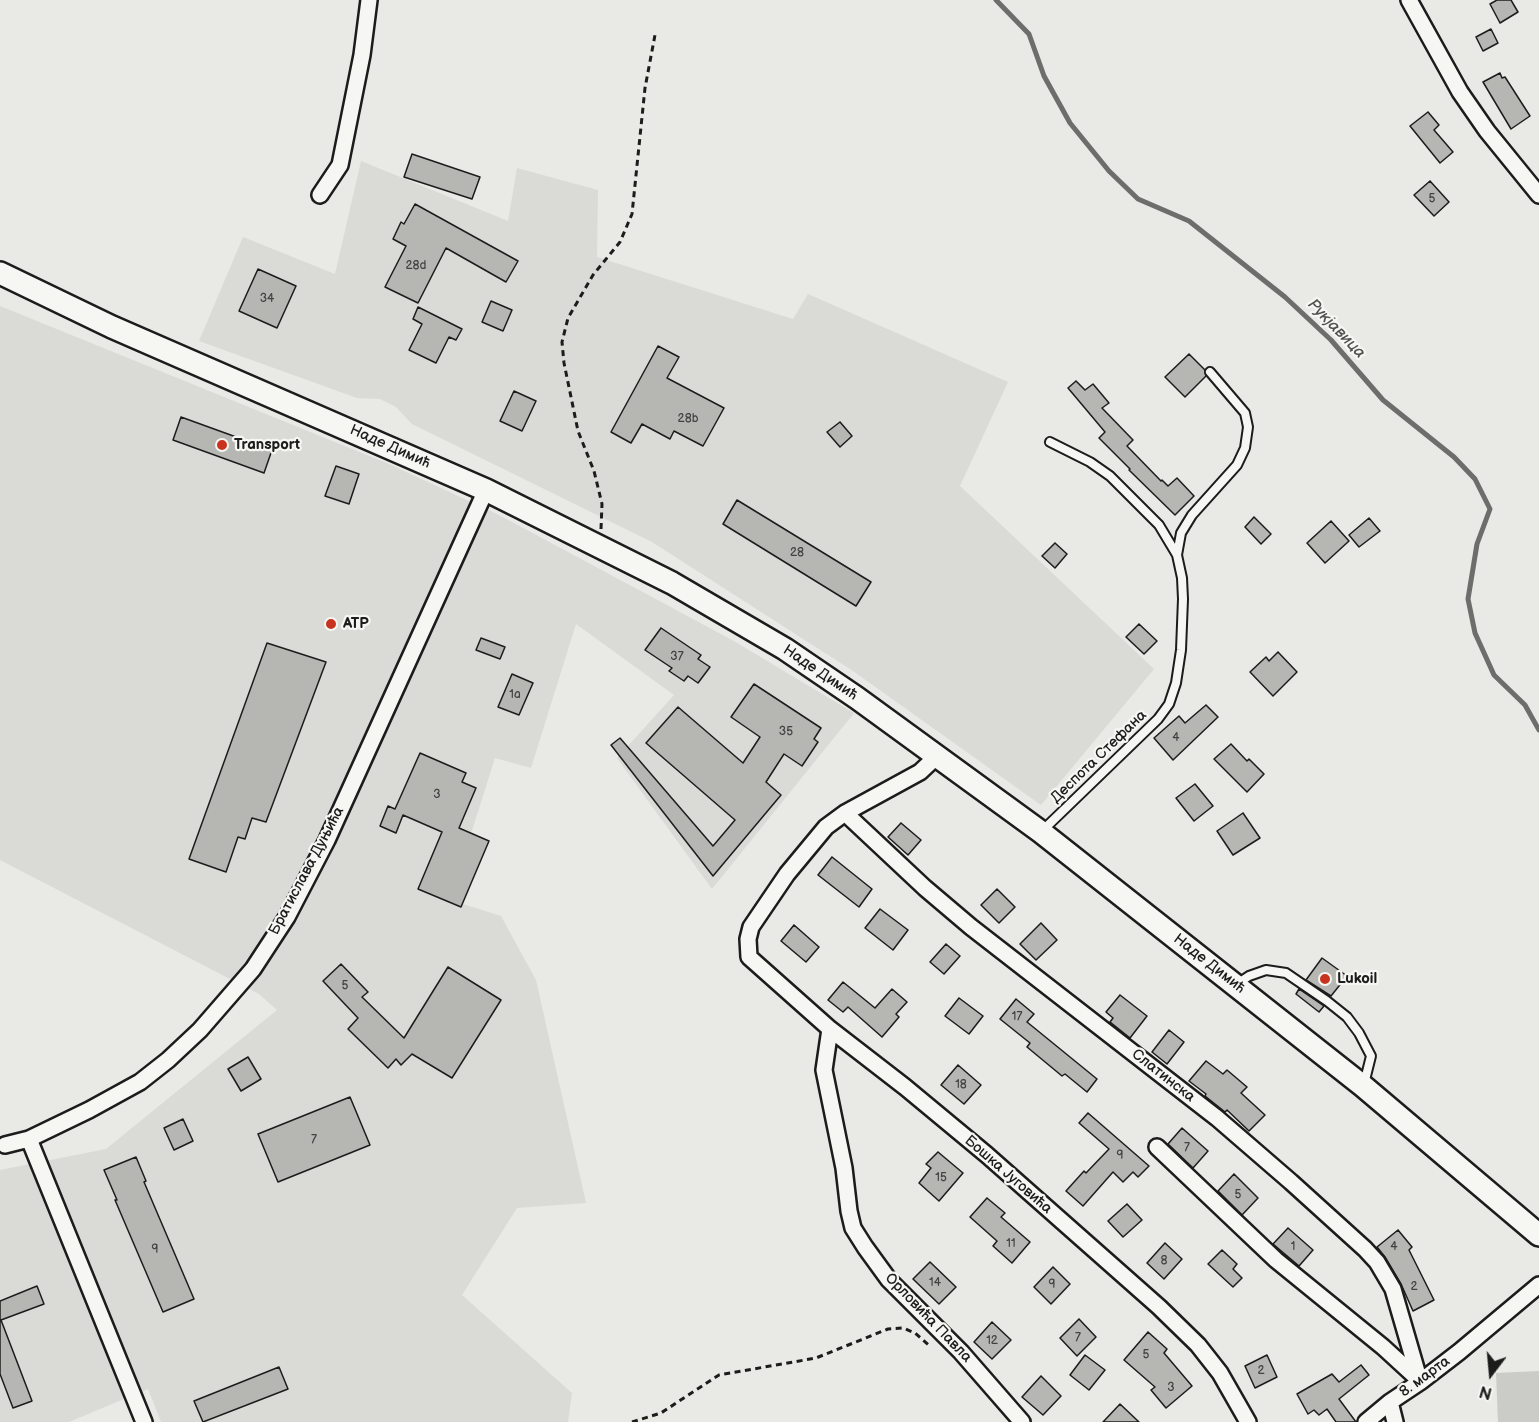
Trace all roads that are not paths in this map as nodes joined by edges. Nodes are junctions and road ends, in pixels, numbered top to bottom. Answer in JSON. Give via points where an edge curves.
{"nodes":[{"id":1,"x":369,"y":0,"type":"edge"},
{"id":2,"x":1409,"y":0,"type":"edge"},
{"id":3,"x":320,"y":195,"type":"dead end"},
{"id":4,"x":1539,"y":195,"type":"edge"},
{"id":5,"x":0,"y":273,"type":"edge"},
{"id":6,"x":1210,"y":372,"type":"dead end"},
{"id":7,"x":1050,"y":442,"type":"dead end"},
{"id":8,"x":486,"y":490,"type":"junction"},
{"id":9,"x":1177,"y":555,"type":"junction"},
{"id":10,"x":937,"y":756,"type":"junction"},
{"id":11,"x":845,"y":813,"type":"junction"},
{"id":12,"x":1041,"y":832,"type":"junction"},
{"id":13,"x":1236,"y":985,"type":"junction"},
{"id":14,"x":830,"y":1029,"type":"junction"},
{"id":15,"x":1363,"y":1086,"type":"junction"},
{"id":16,"x":29,"y":1139,"type":"junction"},
{"id":17,"x":3,"y":1145,"type":"edge"},
{"id":18,"x":1157,"y":1147,"type":"dead end"},
{"id":19,"x":1539,"y":1235,"type":"edge"},
{"id":20,"x":1539,"y":1285,"type":"edge"},
{"id":21,"x":1420,"y":1382,"type":"junction"},
{"id":22,"x":1390,"y":1402,"type":"junction"},
{"id":23,"x":144,"y":1422,"type":"edge"},
{"id":24,"x":1022,"y":1422,"type":"edge"},
{"id":25,"x":1248,"y":1422,"type":"edge"},
{"id":26,"x":1366,"y":1422,"type":"edge"},
{"id":27,"x":1395,"y":1422,"type":"edge"}],
"edges":[{"from":1,"to":3,"type":"street","via":[[340,165]]},
{"from":2,"to":4,"type":"street","via":[[1460,92]]},
{"from":5,"to":8,"type":"main road","name":"Наде Димић","via":[[112,327]]},
{"from":6,"to":9,"type":"lane","name":"Деспота Стефана","via":[[1245,413],[1245,448],[1237,465],[1192,515],[1181,533]]},
{"from":7,"to":9,"type":"lane","name":"Деспота Стефана","via":[[1110,476],[1159,525]]},
{"from":8,"to":10,"type":"main road","name":"Наде Димић","via":[[698,597],[784,649]]},
{"from":8,"to":16,"type":"street","name":"Братислава Дуњића","via":[[327,840],[253,969],[200,1030],[140,1082]]},
{"from":9,"to":12,"type":"lane","name":"Деспота Стефана","via":[[1184,599],[1181,651],[1169,704]]},
{"from":10,"to":11,"type":"street","via":[[920,772]]},
{"from":10,"to":12,"type":"main road","name":"Наде Димић"},
{"from":11,"to":14,"type":"street","name":"Бошка Југовића","via":[[826,827],[787,874],[751,927],[748,949],[755,963]]},
{"from":11,"to":21,"type":"street","name":"Слатинска","via":[[971,927],[1217,1118],[1365,1249],[1393,1289]]},
{"from":12,"to":13,"type":"main road","name":"Наде Димић"},
{"from":13,"to":15,"type":"main road","name":"Наде Димић"},
{"from":13,"to":15,"type":"lane","via":[[1266,970],[1286,973],[1327,1001],[1347,1017],[1371,1056]]},
{"from":14,"to":24,"type":"street","name":"Орловића Павла","via":[[824,1070],[853,1228],[889,1280],[961,1352]]},
{"from":14,"to":25,"type":"street","name":"Бошка Југовића","via":[[978,1147],[1159,1307],[1220,1373]]},
{"from":15,"to":19,"type":"main road","name":"Наде Димић"},
{"from":16,"to":17,"type":"street","name":"Братислава Дуњића"},
{"from":16,"to":23,"type":"street"},
{"from":18,"to":21,"type":"street","via":[[1276,1260]]},
{"from":20,"to":21,"type":"street","name":"8. марта"},
{"from":21,"to":22,"type":"street","name":"8. марта"},
{"from":22,"to":26,"type":"street","name":"8. марта"},
{"from":22,"to":27,"type":"street"}]}
